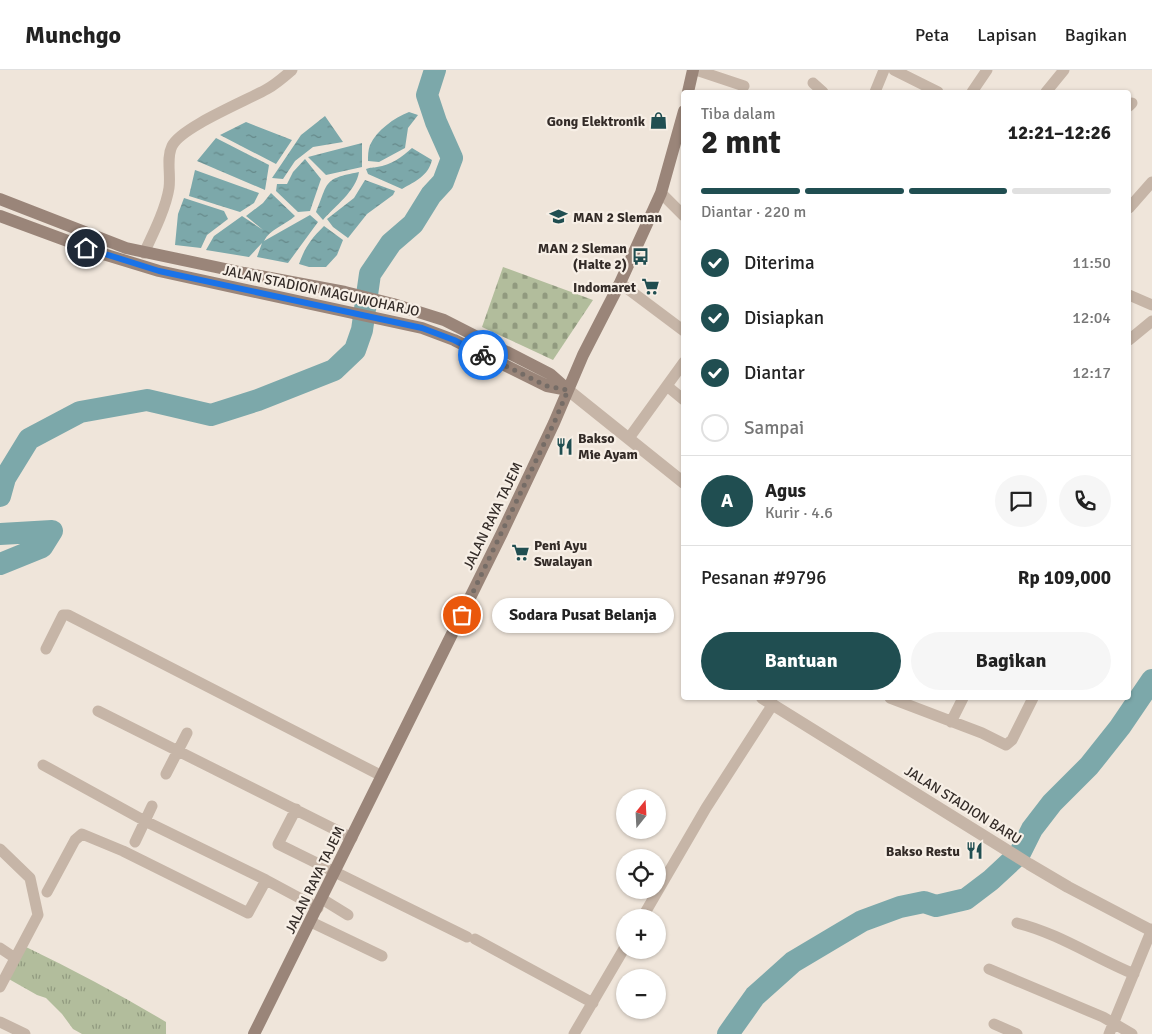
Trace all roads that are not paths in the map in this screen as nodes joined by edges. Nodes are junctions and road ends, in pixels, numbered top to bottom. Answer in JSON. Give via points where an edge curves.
{"nodes":[{"id":1,"x":292,"y":70,"type":"edge"},
{"id":2,"x":695,"y":70,"type":"edge"},
{"id":3,"x":987,"y":70,"type":"edge"},
{"id":4,"x":1064,"y":70,"type":"edge"},
{"id":5,"x":885,"y":71,"type":"edge"},
{"id":6,"x":813,"y":84,"type":"dead end"},
{"id":7,"x":744,"y":86,"type":"dead end"},
{"id":8,"x":976,"y":88,"type":"edge"},
{"id":9,"x":689,"y":90,"type":"edge"},
{"id":10,"x":820,"y":90,"type":"edge"},
{"id":11,"x":876,"y":90,"type":"edge"},
{"id":12,"x":933,"y":90,"type":"edge"},
{"id":13,"x":1048,"y":90,"type":"edge"},
{"id":14,"x":681,"y":126,"type":"edge"},
{"id":15,"x":1152,"y":182,"type":"edge"},
{"id":16,"x":661,"y":193,"type":"junction"},
{"id":17,"x":0,"y":199,"type":"edge"},
{"id":18,"x":1131,"y":206,"type":"edge"},
{"id":19,"x":681,"y":213,"type":"edge"},
{"id":20,"x":0,"y":216,"type":"edge"},
{"id":21,"x":144,"y":253,"type":"junction"},
{"id":22,"x":620,"y":283,"type":"junction"},
{"id":23,"x":1131,"y":296,"type":"edge"},
{"id":24,"x":1152,"y":306,"type":"edge"},
{"id":25,"x":1152,"y":321,"type":"edge"},
{"id":26,"x":460,"y":327,"type":"junction"},
{"id":27,"x":681,"y":329,"type":"edge"},
{"id":28,"x":1131,"y":338,"type":"edge"},
{"id":29,"x":454,"y":340,"type":"junction"},
{"id":30,"x":681,"y":366,"type":"edge"},
{"id":31,"x":667,"y":386,"type":"junction"},
{"id":32,"x":568,"y":390,"type":"junction"},
{"id":33,"x":681,"y":398,"type":"edge"},
{"id":34,"x":629,"y":438,"type":"junction"},
{"id":35,"x":681,"y":481,"type":"edge"},
{"id":36,"x":46,"y":649,"type":"dead end"},
{"id":37,"x":764,"y":700,"type":"edge"},
{"id":38,"x":767,"y":700,"type":"edge"},
{"id":39,"x":895,"y":700,"type":"edge"},
{"id":40,"x":962,"y":700,"type":"edge"},
{"id":41,"x":1032,"y":700,"type":"edge"},
{"id":42,"x":98,"y":712,"type":"dead end"},
{"id":43,"x":951,"y":722,"type":"junction"},
{"id":44,"x":187,"y":733,"type":"dead end"},
{"id":45,"x":178,"y":751,"type":"junction"},
{"id":46,"x":43,"y":766,"type":"dead end"},
{"id":47,"x":166,"y":774,"type":"dead end"},
{"id":48,"x":382,"y":776,"type":"junction"},
{"id":49,"x":152,"y":806,"type":"dead end"},
{"id":50,"x":296,"y":810,"type":"junction"},
{"id":51,"x":145,"y":821,"type":"junction"},
{"id":52,"x":352,"y":838,"type":"junction"},
{"id":53,"x":135,"y":842,"type":"dead end"},
{"id":54,"x":0,"y":849,"type":"edge"},
{"id":55,"x":335,"y":871,"type":"junction"},
{"id":56,"x":266,"y":880,"type":"junction"},
{"id":57,"x":48,"y":892,"type":"dead end"},
{"id":58,"x":320,"y":903,"type":"junction"},
{"id":59,"x":647,"y":909,"type":"edge"},
{"id":60,"x":348,"y":915,"type":"dead end"},
{"id":61,"x":311,"y":922,"type":"junction"},
{"id":62,"x":1017,"y":923,"type":"dead end"},
{"id":63,"x":1152,"y":930,"type":"edge"},
{"id":64,"x":0,"y":948,"type":"edge"},
{"id":65,"x":382,"y":956,"type":"dead end"},
{"id":66,"x":16,"y":958,"type":"junction"},
{"id":67,"x":618,"y":959,"type":"edge"},
{"id":68,"x":989,"y":969,"type":"dead end"},
{"id":69,"x":1134,"y":974,"type":"junction"},
{"id":70,"x":0,"y":987,"type":"edge"},
{"id":71,"x":593,"y":1003,"type":"junction"},
{"id":72,"x":0,"y":1022,"type":"edge"},
{"id":73,"x":994,"y":1024,"type":"dead end"},
{"id":74,"x":1111,"y":1028,"type":"edge"},
{"id":75,"x":24,"y":1034,"type":"edge"},
{"id":76,"x":254,"y":1034,"type":"edge"},
{"id":77,"x":574,"y":1034,"type":"edge"},
{"id":78,"x":1017,"y":1034,"type":"edge"},
{"id":79,"x":1132,"y":1034,"type":"edge"}],
"edges":[{"from":1,"to":21,"type":"street","via":[[269,88],[202,122],[177,139],[169,159],[169,189]]},
{"from":2,"to":7,"type":"street"},
{"from":2,"to":9,"type":"main road"},
{"from":3,"to":8,"type":"street"},
{"from":4,"to":13,"type":"street"},
{"from":5,"to":11,"type":"street"},
{"from":5,"to":12,"type":"street"},
{"from":6,"to":10,"type":"street"},
{"from":14,"to":16,"type":"main road","name":"JALAN RAYA TAJEM"},
{"from":15,"to":18,"type":"street"},
{"from":16,"to":19,"type":"street"},
{"from":16,"to":22,"type":"main road","name":"JALAN RAYA TAJEM"},
{"from":17,"to":21,"type":"main road","name":"JALAN STADION MAGUWOHARJO"},
{"from":20,"to":29,"type":"main road","name":"JALAN STADION MAGUWOHARJO","via":[[100,254],[159,271],[384,319]]},
{"from":21,"to":26,"type":"main road","name":"JALAN STADION MAGUWOHARJO","via":[[345,292],[426,313]]},
{"from":22,"to":27,"type":"street"},
{"from":22,"to":32,"type":"main road","name":"JALAN RAYA TAJEM"},
{"from":23,"to":24,"type":"street"},
{"from":25,"to":28,"type":"street"},
{"from":26,"to":29,"type":"main road"},
{"from":26,"to":32,"type":"main road","name":"JALAN STADION MAGUWOHARJO","via":[[550,374]]},
{"from":29,"to":32,"type":"main road","name":"JALAN STADION MAGUWOHARJO","via":[[547,386]]},
{"from":30,"to":31,"type":"street"},
{"from":31,"to":33,"type":"street"},
{"from":31,"to":34,"type":"street"},
{"from":32,"to":34,"type":"street"},
{"from":32,"to":48,"type":"main road","name":"JALAN RAYA TAJEM","via":[[506,525]]},
{"from":34,"to":35,"type":"street"},
{"from":36,"to":48,"type":"street","via":[[63,615],[68,615]]},
{"from":37,"to":59,"type":"street"},
{"from":38,"to":63,"type":"street","name":"JALAN STADION BARU","via":[[1029,864]]},
{"from":39,"to":43,"type":"street"},
{"from":40,"to":43,"type":"street"},
{"from":41,"to":43,"type":"street","via":[[1009,744]]},
{"from":42,"to":45,"type":"street"},
{"from":44,"to":45,"type":"street"},
{"from":45,"to":47,"type":"street"},
{"from":45,"to":50,"type":"street"},
{"from":46,"to":51,"type":"street"},
{"from":48,"to":52,"type":"main road","name":"JALAN RAYA TAJEM"},
{"from":49,"to":51,"type":"street"},
{"from":50,"to":52,"type":"street"},
{"from":50,"to":55,"type":"street","via":[[278,844]]},
{"from":51,"to":53,"type":"street"},
{"from":51,"to":56,"type":"street"},
{"from":52,"to":55,"type":"main road","name":"JALAN RAYA TAJEM"},
{"from":54,"to":66,"type":"street","via":[[30,878],[38,915]]},
{"from":55,"to":58,"type":"main road","name":"JALAN RAYA TAJEM"},
{"from":55,"to":71,"type":"street"},
{"from":56,"to":57,"type":"street","via":[[248,913],[82,834],[75,840]]},
{"from":56,"to":58,"type":"street"},
{"from":58,"to":60,"type":"street"},
{"from":58,"to":61,"type":"main road","name":"JALAN RAYA TAJEM"},
{"from":61,"to":65,"type":"street"},
{"from":61,"to":76,"type":"main road","name":"JALAN RAYA TAJEM"},
{"from":62,"to":69,"type":"street"},
{"from":63,"to":69,"type":"street"},
{"from":64,"to":66,"type":"street"},
{"from":66,"to":70,"type":"street"},
{"from":67,"to":71,"type":"street"},
{"from":68,"to":74,"type":"street","via":[[1103,1017]]},
{"from":69,"to":74,"type":"street"},
{"from":71,"to":77,"type":"street"},
{"from":72,"to":75,"type":"street"},
{"from":73,"to":78,"type":"street"},
{"from":74,"to":79,"type":"street"}]}
